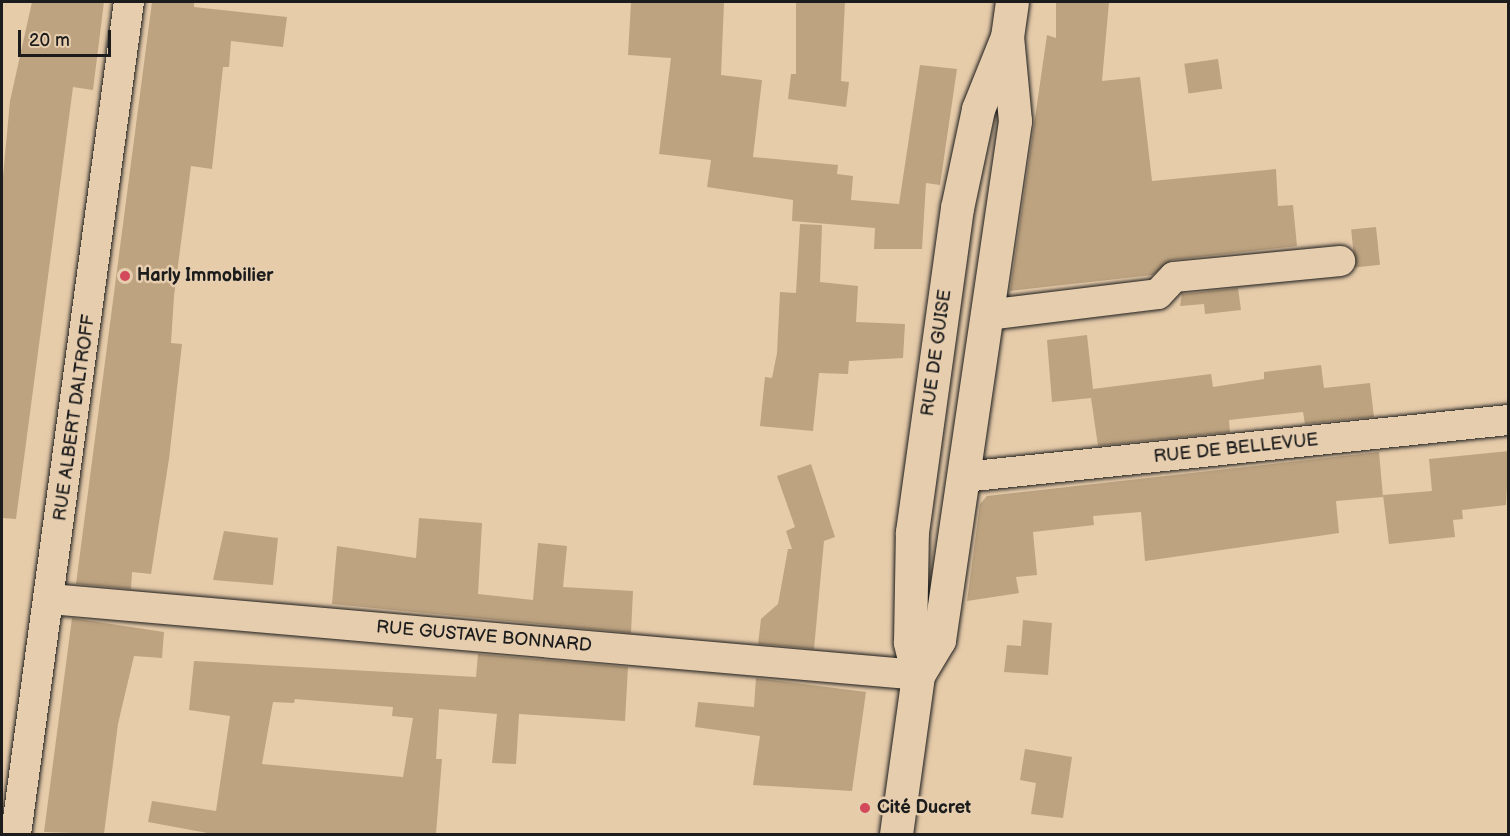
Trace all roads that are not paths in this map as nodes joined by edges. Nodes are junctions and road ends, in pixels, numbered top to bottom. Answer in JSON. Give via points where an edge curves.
{"nodes":[{"id":1,"x":129,"y":2,"type":"edge"},
{"id":2,"x":1012,"y":2,"type":"edge"},
{"id":3,"x":1008,"y":37,"type":"junction"},
{"id":4,"x":957,"y":208,"type":"junction"},
{"id":5,"x":1340,"y":261,"type":"dead end"},
{"id":6,"x":987,"y":315,"type":"junction"},
{"id":7,"x":1509,"y":420,"type":"edge"},
{"id":8,"x":964,"y":477,"type":"junction"},
{"id":9,"x":50,"y":599,"type":"junction"},
{"id":10,"x":918,"y":675,"type":"junction"},
{"id":11,"x":16,"y":834,"type":"edge"},
{"id":12,"x":896,"y":834,"type":"edge"}],
"edges":[{"from":1,"to":9,"type":"street","name":"RUE ALBERT DALTROFF"},
{"from":2,"to":3,"type":"main road","name":"RUE DE GUISE"},
{"from":3,"to":4,"type":"main road","name":"RUE DE GUISE","via":[[978,109]]},
{"from":3,"to":6,"type":"main road","name":"RUE DE GUISE","via":[[1015,121]]},
{"from":4,"to":8,"type":"main road","via":[[974,222],[941,442]]},
{"from":4,"to":10,"type":"main road","name":"RUE DE GUISE","via":[[912,532],[910,642]]},
{"from":5,"to":6,"type":"street","via":[[1174,277],[1158,294]]},
{"from":6,"to":8,"type":"main road","name":"RUE DE GUISE"},
{"from":7,"to":8,"type":"street","name":"RUE DE BELLEVUE"},
{"from":8,"to":10,"type":"main road","name":"RUE DE GUISE","via":[[939,640]]},
{"from":9,"to":10,"type":"street","name":"RUE GUSTAVE BONNARD"},
{"from":9,"to":11,"type":"street","name":"RUE ALBERT DALTROFF"},
{"from":10,"to":12,"type":"main road","name":"RUE DE GUISE"}]}
